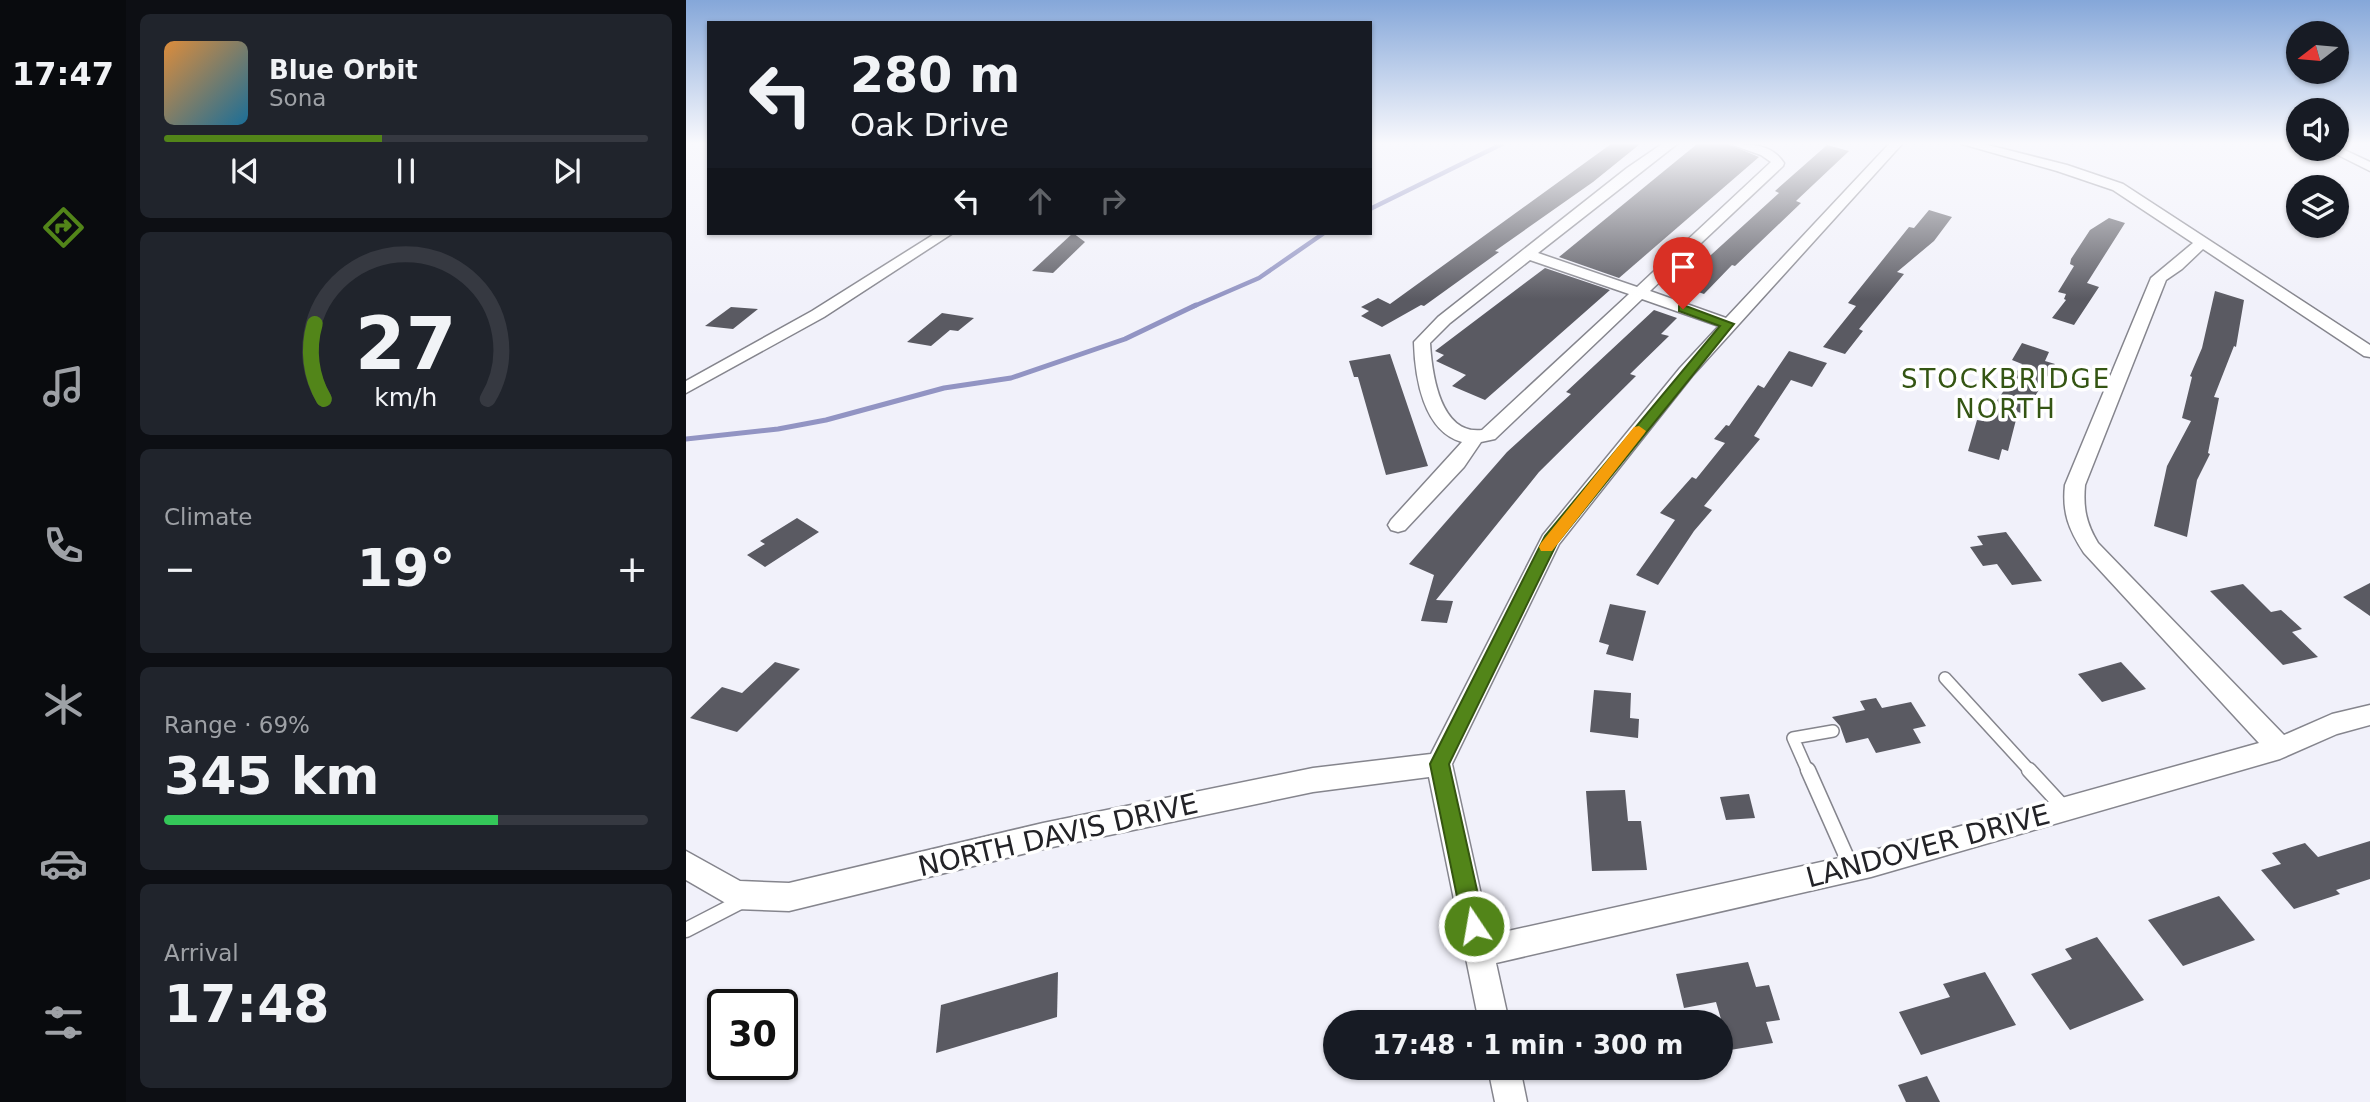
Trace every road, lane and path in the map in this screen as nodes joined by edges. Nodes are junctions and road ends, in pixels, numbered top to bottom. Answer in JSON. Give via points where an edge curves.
{"nodes":[{"id":1,"x":1601,"y":195,"type":"edge"},
{"id":2,"x":1744,"y":195,"type":"edge"},
{"id":3,"x":1848,"y":195,"type":"edge"},
{"id":4,"x":2132,"y":195,"type":"edge"},
{"id":5,"x":943,"y":235,"type":"edge"},
{"id":6,"x":2203,"y":241,"type":"junction"},
{"id":7,"x":1528,"y":254,"type":"junction"},
{"id":8,"x":1638,"y":293,"type":"junction"},
{"id":9,"x":1728,"y":324,"type":"junction"},
{"id":10,"x":2370,"y":352,"type":"edge"},
{"id":11,"x":686,"y":388,"type":"edge"},
{"id":12,"x":1474,"y":439,"type":"junction"},
{"id":13,"x":1398,"y":525,"type":"dead end"},
{"id":14,"x":1945,"y":678,"type":"dead end"},
{"id":15,"x":2370,"y":715,"type":"edge"},
{"id":16,"x":1833,"y":731,"type":"dead end"},
{"id":17,"x":2280,"y":748,"type":"junction"},
{"id":18,"x":1439,"y":764,"type":"junction"},
{"id":19,"x":2065,"y":809,"type":"junction"},
{"id":20,"x":686,"y":864,"type":"edge"},
{"id":21,"x":1852,"y":869,"type":"junction"},
{"id":22,"x":752,"y":895,"type":"junction"},
{"id":23,"x":686,"y":930,"type":"edge"},
{"id":24,"x":1479,"y":953,"type":"junction"},
{"id":25,"x":1491,"y":1010,"type":"edge"},
{"id":26,"x":1506,"y":1080,"type":"edge"},
{"id":27,"x":1511,"y":1102,"type":"edge"}],
"edges":[{"from":1,"to":7,"type":"street"},
{"from":2,"to":8,"type":"street"},
{"from":3,"to":9,"type":"street"},
{"from":4,"to":6,"type":"street"},
{"from":5,"to":11,"type":"street","via":[[818,314]]},
{"from":6,"to":10,"type":"street"},
{"from":6,"to":17,"type":"street","via":[[2159,278],[2075,485],[2074,522],[2091,548]]},
{"from":7,"to":8,"type":"street"},
{"from":7,"to":12,"type":"street","via":[[1422,342],[1423,369],[1436,406],[1451,430]]},
{"from":8,"to":9,"type":"street"},
{"from":8,"to":12,"type":"street","via":[[1488,435]]},
{"from":9,"to":18,"type":"street","via":[[1550,540]]},
{"from":12,"to":13,"type":"street"},
{"from":14,"to":19,"type":"lane"},
{"from":15,"to":17,"type":"street","name":"LANDOVER DRIVE","via":[[2332,725]]},
{"from":16,"to":21,"type":"lane","via":[[1793,738]]},
{"from":17,"to":19,"type":"street","name":"LANDOVER DRIVE"},
{"from":18,"to":22,"type":"street","name":"NORTH DAVIS DRIVE","via":[[1313,780],[1043,836],[789,897]]},
{"from":18,"to":24,"type":"street"},
{"from":19,"to":21,"type":"street","name":"LANDOVER DRIVE"},
{"from":20,"to":22,"type":"street","name":"NORTH DAVIS DRIVE","via":[[736,895]]},
{"from":21,"to":24,"type":"street","name":"LANDOVER DRIVE"},
{"from":22,"to":23,"type":"lane"},
{"from":24,"to":25,"type":"street"},
{"from":26,"to":27,"type":"street"}]}
